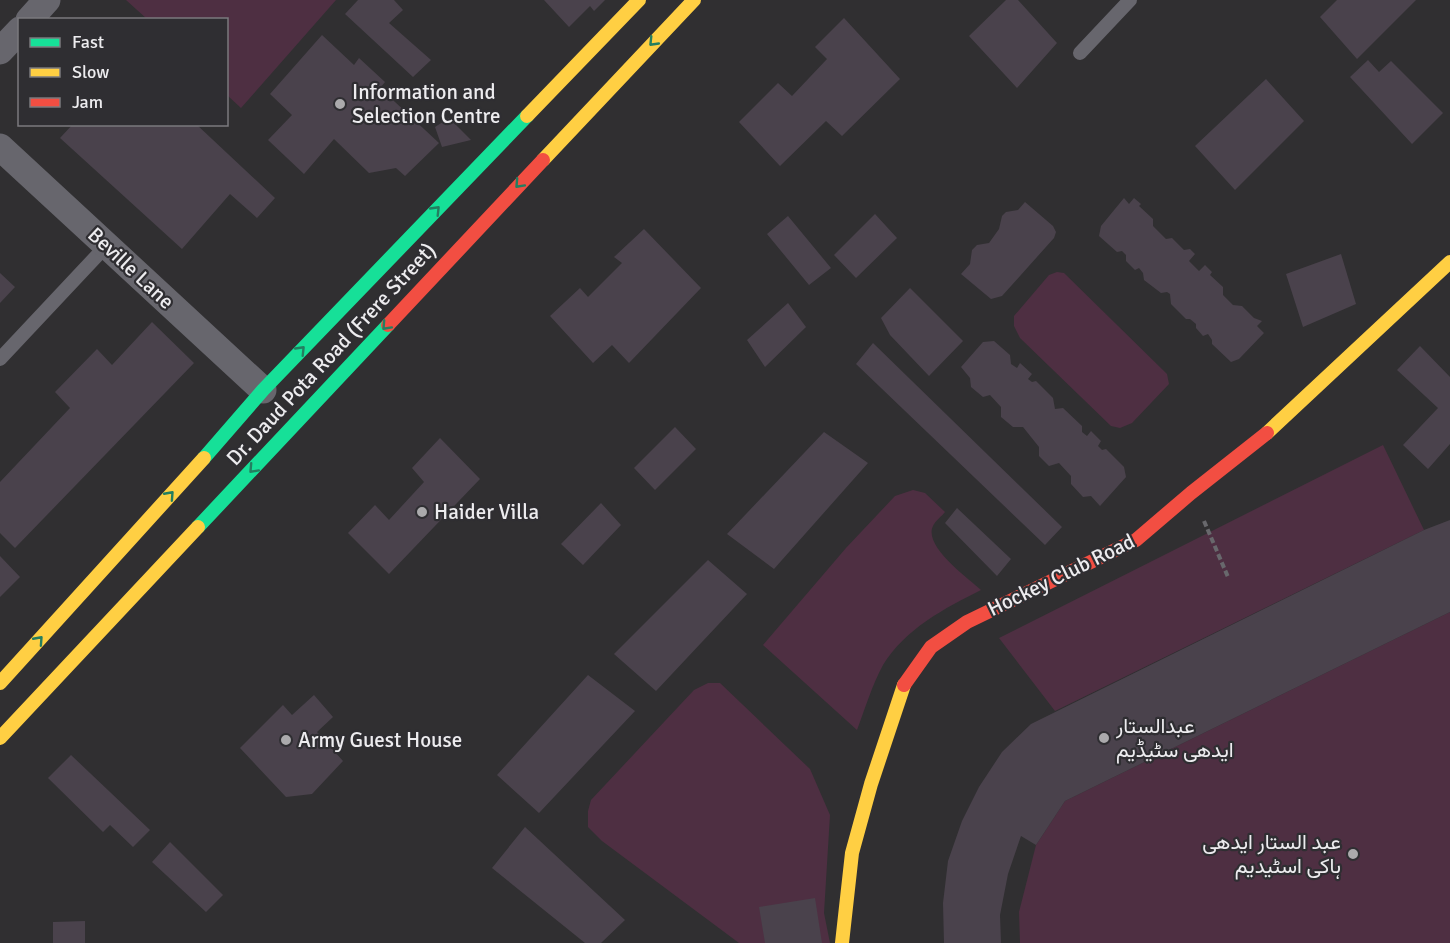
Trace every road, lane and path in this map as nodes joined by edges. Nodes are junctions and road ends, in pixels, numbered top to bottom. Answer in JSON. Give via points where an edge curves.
{"nodes":[{"id":1,"x":47,"y":0,"type":"edge"},
{"id":2,"x":639,"y":0,"type":"edge"},
{"id":3,"x":694,"y":0,"type":"edge"},
{"id":4,"x":1130,"y":0,"type":"edge"},
{"id":5,"x":31,"y":18,"type":"edge"},
{"id":6,"x":18,"y":32,"type":"edge"},
{"id":7,"x":0,"y":51,"type":"edge"},
{"id":8,"x":1080,"y":52,"type":"dead end"},
{"id":9,"x":0,"y":147,"type":"edge"},
{"id":10,"x":106,"y":245,"type":"junction"},
{"id":11,"x":1449,"y":265,"type":"edge"},
{"id":12,"x":0,"y":359,"type":"edge"},
{"id":13,"x":263,"y":390,"type":"junction"},
{"id":14,"x":1191,"y":493,"type":"junction"},
{"id":15,"x":1228,"y":577,"type":"dead end"},
{"id":16,"x":0,"y":683,"type":"edge"},
{"id":17,"x":0,"y":738,"type":"edge"},
{"id":18,"x":842,"y":943,"type":"edge"}],
"edges":[{"from":1,"to":5,"type":"street"},
{"from":13,"to":2,"type":"main road","name":"Dr. Daud Pota Road (Frere Street)","one_way":true},
{"from":3,"to":17,"type":"main road","name":"Dr. Daud Pota Road (Frere Street)","one_way":true},
{"from":4,"to":8,"type":"lane"},
{"from":6,"to":7,"type":"street"},
{"from":9,"to":10,"type":"street","name":"Beville Lane"},
{"from":10,"to":12,"type":"lane"},
{"from":10,"to":13,"type":"street","name":"Beville Lane"},
{"from":11,"to":14,"type":"main road","name":"Hockey Club Road","via":[[1266,434]]},
{"from":16,"to":13,"type":"main road","name":"Dr. Daud Pota Road (Frere Street)","one_way":true},
{"from":14,"to":15,"type":"path"},
{"from":14,"to":18,"type":"main road","name":"Hockey Club Road","via":[[1136,540],[967,622],[931,647],[905,683],[871,784],[852,853]]}]}
